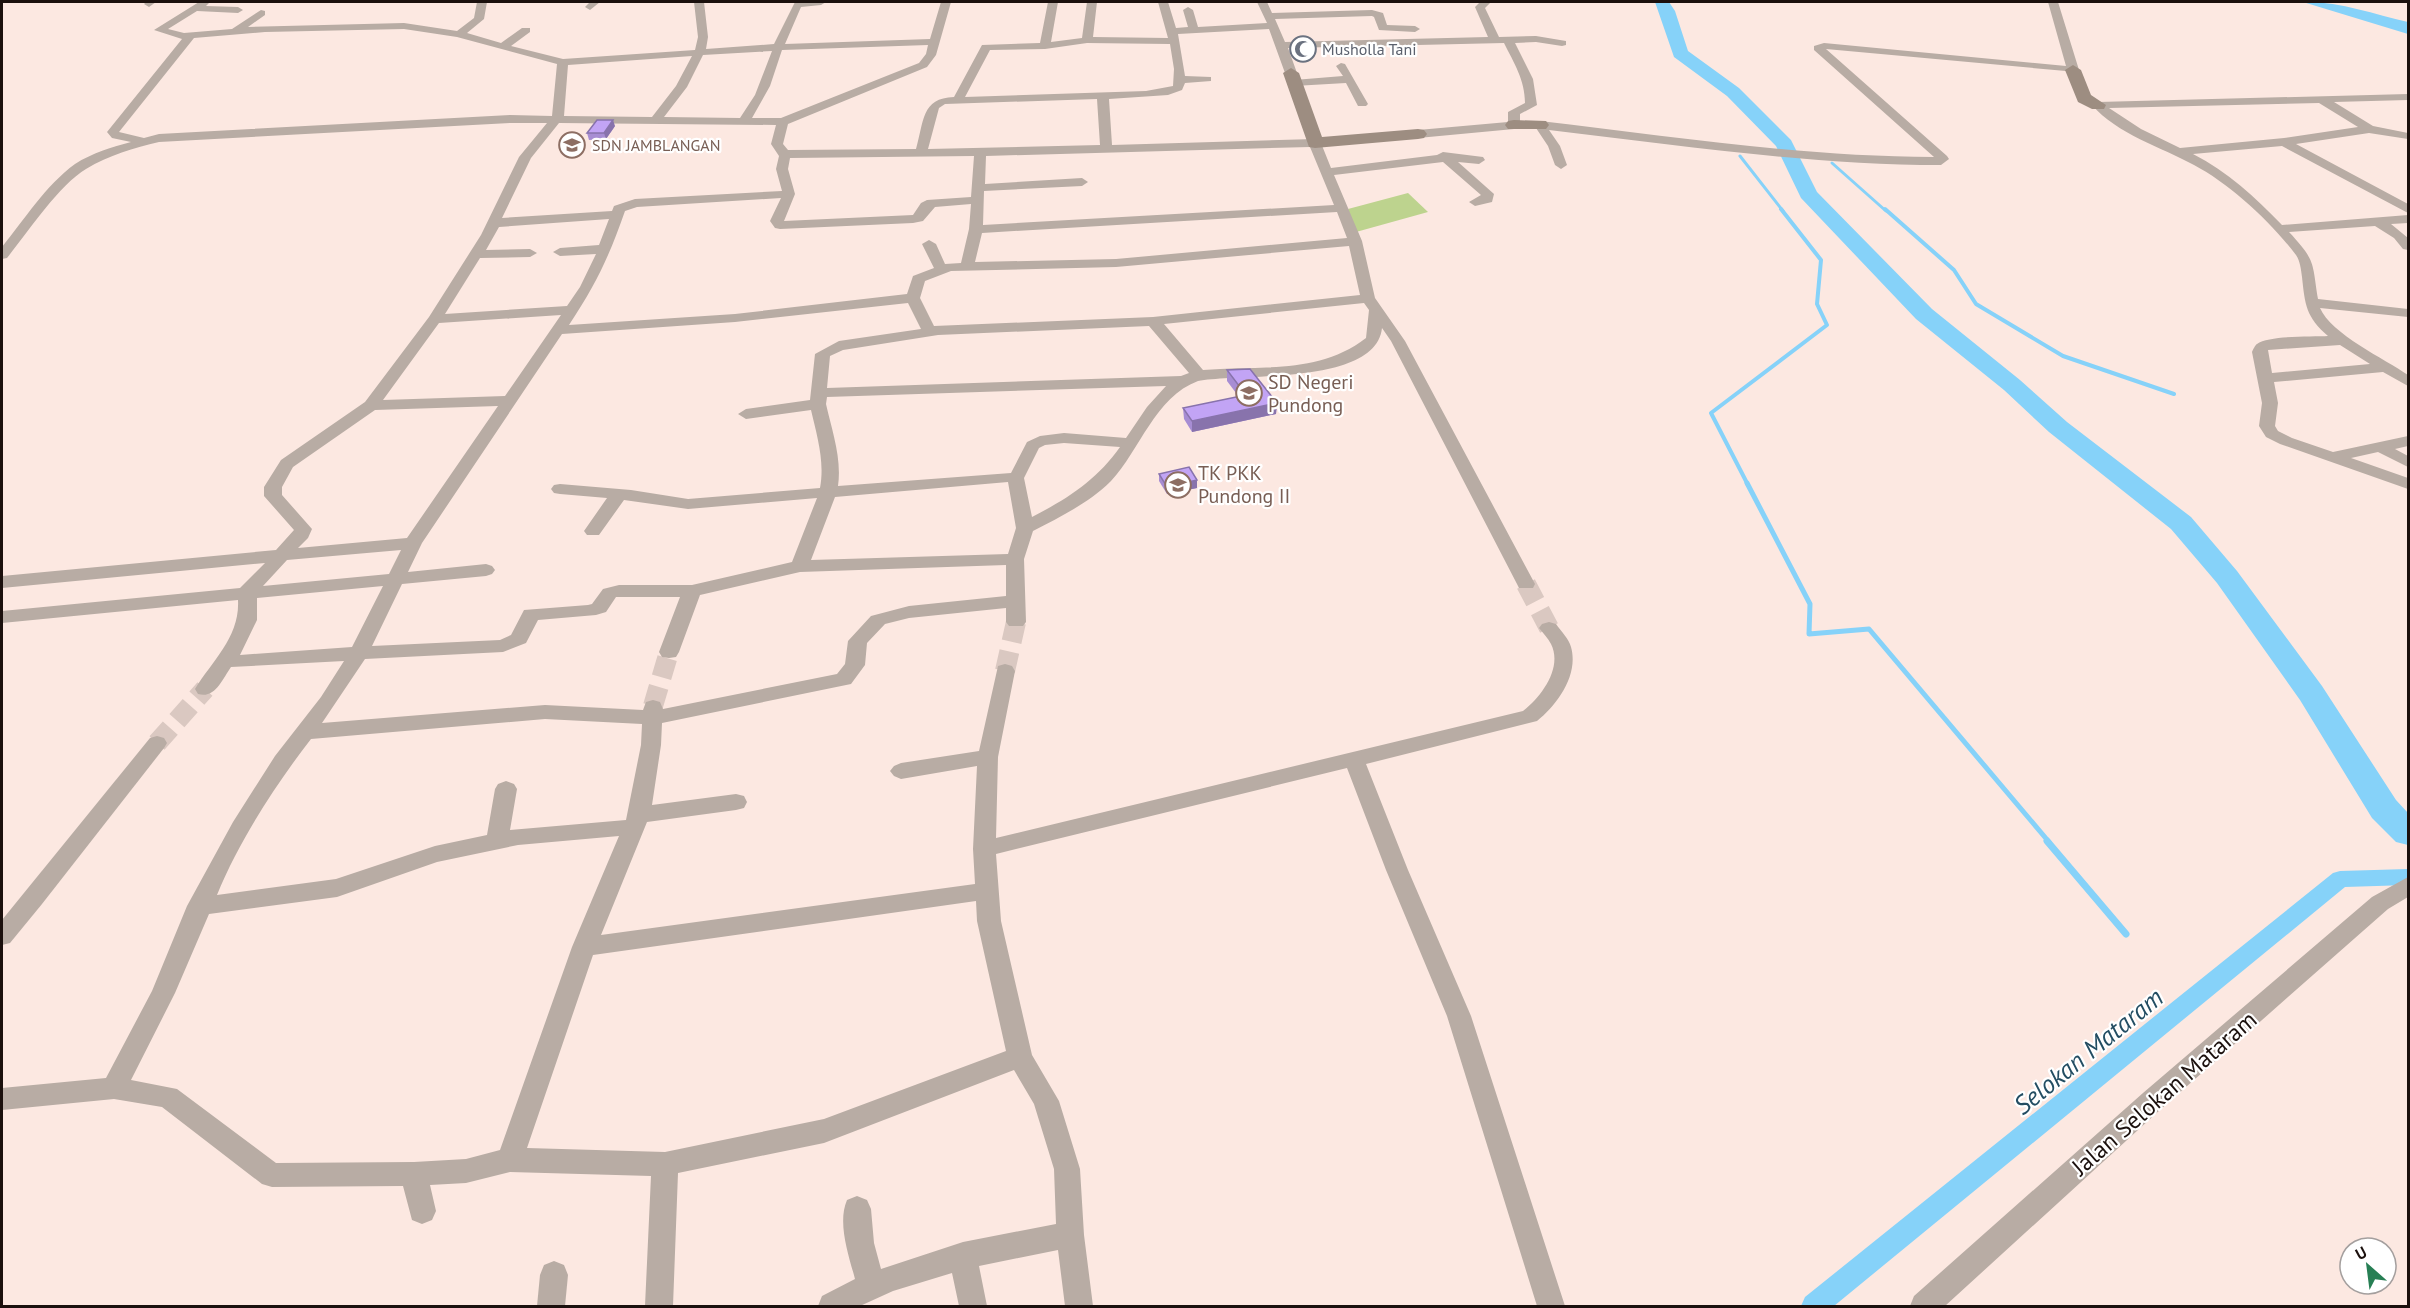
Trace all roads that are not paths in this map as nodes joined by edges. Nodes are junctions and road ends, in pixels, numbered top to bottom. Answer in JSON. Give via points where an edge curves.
{"nodes":[{"id":1,"x":205,"y":2,"type":"edge"},
{"id":2,"x":482,"y":2,"type":"edge"},
{"id":3,"x":699,"y":2,"type":"edge"},
{"id":4,"x":821,"y":2,"type":"edge"},
{"id":5,"x":946,"y":2,"type":"edge"},
{"id":6,"x":1053,"y":2,"type":"edge"},
{"id":7,"x":1092,"y":2,"type":"edge"},
{"id":8,"x":1163,"y":2,"type":"edge"},
{"id":9,"x":1263,"y":2,"type":"edge"},
{"id":10,"x":1486,"y":2,"type":"edge"},
{"id":11,"x":2053,"y":2,"type":"edge"},
{"id":12,"x":194,"y":8,"type":"junction"},
{"id":13,"x":1370,"y":9,"type":"edge"},
{"id":14,"x":238,"y":10,"type":"dead end"},
{"id":15,"x":1188,"y":10,"type":"dead end"},
{"id":16,"x":1392,"y":12,"type":"dead end"},
{"id":17,"x":261,"y":13,"type":"dead end"},
{"id":18,"x":1271,"y":21,"type":"junction"},
{"id":19,"x":1527,"y":28,"type":"dead end"},
{"id":20,"x":1424,"y":29,"type":"dead end"},
{"id":21,"x":526,"y":30,"type":"dead end"},
{"id":22,"x":1194,"y":30,"type":"junction"},
{"id":23,"x":236,"y":31,"type":"junction"},
{"id":24,"x":459,"y":34,"type":"junction"},
{"id":25,"x":186,"y":36,"type":"junction"},
{"id":26,"x":1174,"y":36,"type":"junction"},
{"id":27,"x":1536,"y":39,"type":"junction"},
{"id":28,"x":1088,"y":40,"type":"junction"},
{"id":29,"x":1496,"y":40,"type":"junction"},
{"id":30,"x":1508,"y":40,"type":"junction"},
{"id":31,"x":934,"y":42,"type":"junction"},
{"id":32,"x":1380,"y":42,"type":"junction"},
{"id":33,"x":1562,"y":43,"type":"dead end"},
{"id":34,"x":1282,"y":45,"type":"junction"},
{"id":35,"x":1045,"y":46,"type":"junction"},
{"id":36,"x":503,"y":47,"type":"junction"},
{"id":37,"x":778,"y":47,"type":"junction"},
{"id":38,"x":698,"y":52,"type":"junction"},
{"id":39,"x":563,"y":62,"type":"junction"},
{"id":40,"x":1341,"y":66,"type":"dead end"},
{"id":41,"x":2073,"y":69,"type":"junction"},
{"id":42,"x":1207,"y":78,"type":"dead end"},
{"id":43,"x":1292,"y":78,"type":"junction"},
{"id":44,"x":1180,"y":80,"type":"junction"},
{"id":45,"x":1350,"y":80,"type":"junction"},
{"id":46,"x":1103,"y":96,"type":"junction"},
{"id":47,"x":2409,"y":97,"type":"edge"},
{"id":48,"x":2321,"y":99,"type":"junction"},
{"id":49,"x":958,"y":100,"type":"junction"},
{"id":50,"x":1362,"y":104,"type":"dead end"},
{"id":51,"x":2098,"y":105,"type":"junction"},
{"id":52,"x":558,"y":117,"type":"junction"},
{"id":53,"x":657,"y":119,"type":"junction"},
{"id":54,"x":744,"y":121,"type":"junction"},
{"id":55,"x":783,"y":122,"type":"junction"},
{"id":56,"x":1514,"y":125,"type":"junction"},
{"id":57,"x":1540,"y":125,"type":"junction"},
{"id":58,"x":2369,"y":129,"type":"junction"},
{"id":59,"x":2409,"y":136,"type":"edge"},
{"id":60,"x":1659,"y":140,"type":"junction"},
{"id":61,"x":144,"y":141,"type":"junction"},
{"id":62,"x":2284,"y":142,"type":"junction"},
{"id":63,"x":1315,"y":143,"type":"junction"},
{"id":64,"x":1432,"y":146,"type":"junction"},
{"id":65,"x":1107,"y":148,"type":"junction"},
{"id":66,"x":921,"y":152,"type":"junction"},
{"id":67,"x":980,"y":152,"type":"junction"},
{"id":68,"x":2180,"y":152,"type":"junction"},
{"id":69,"x":1659,"y":153,"type":"dead end"},
{"id":70,"x":786,"y":154,"type":"junction"},
{"id":71,"x":1479,"y":160,"type":"dead end"},
{"id":72,"x":1561,"y":165,"type":"dead end"},
{"id":73,"x":1328,"y":172,"type":"junction"},
{"id":74,"x":1082,"y":182,"type":"dead end"},
{"id":75,"x":789,"y":194,"type":"junction"},
{"id":76,"x":978,"y":194,"type":"junction"},
{"id":77,"x":1475,"y":202,"type":"dead end"},
{"id":78,"x":1341,"y":208,"type":"junction"},
{"id":79,"x":2409,"y":209,"type":"edge"},
{"id":80,"x":615,"y":215,"type":"junction"},
{"id":81,"x":2409,"y":219,"type":"edge"},
{"id":82,"x":2378,"y":221,"type":"junction"},
{"id":83,"x":494,"y":222,"type":"junction"},
{"id":84,"x":976,"y":229,"type":"junction"},
{"id":85,"x":2279,"y":229,"type":"junction"},
{"id":86,"x":1355,"y":241,"type":"junction"},
{"id":87,"x":929,"y":244,"type":"dead end"},
{"id":88,"x":2409,"y":246,"type":"edge"},
{"id":89,"x":604,"y":249,"type":"junction"},
{"id":90,"x":560,"y":252,"type":"dead end"},
{"id":91,"x":530,"y":253,"type":"dead end"},
{"id":92,"x":476,"y":254,"type":"junction"},
{"id":93,"x":2,"y":255,"type":"edge"},
{"id":94,"x":967,"y":266,"type":"junction"},
{"id":95,"x":941,"y":269,"type":"junction"},
{"id":96,"x":913,"y":298,"type":"junction"},
{"id":97,"x":2313,"y":303,"type":"junction"},
{"id":98,"x":1372,"y":304,"type":"junction"},
{"id":99,"x":571,"y":310,"type":"junction"},
{"id":100,"x":2409,"y":313,"type":"edge"},
{"id":101,"x":435,"y":319,"type":"junction"},
{"id":102,"x":1153,"y":321,"type":"junction"},
{"id":103,"x":559,"y":330,"type":"junction"},
{"id":104,"x":933,"y":332,"type":"junction"},
{"id":105,"x":2343,"y":340,"type":"junction"},
{"id":106,"x":2387,"y":367,"type":"junction"},
{"id":107,"x":1199,"y":375,"type":"junction"},
{"id":108,"x":2265,"y":378,"type":"junction"},
{"id":109,"x":1183,"y":381,"type":"junction"},
{"id":110,"x":2409,"y":381,"type":"edge"},
{"id":111,"x":819,"y":398,"type":"junction"},
{"id":112,"x":508,"y":401,"type":"junction"},
{"id":113,"x":371,"y":405,"type":"junction"},
{"id":114,"x":746,"y":414,"type":"dead end"},
{"id":115,"x":2409,"y":441,"type":"edge"},
{"id":116,"x":1132,"y":443,"type":"junction"},
{"id":117,"x":2380,"y":447,"type":"junction"},
{"id":118,"x":2333,"y":457,"type":"junction"},
{"id":119,"x":2409,"y":462,"type":"edge"},
{"id":120,"x":1016,"y":478,"type":"junction"},
{"id":121,"x":2409,"y":484,"type":"edge"},
{"id":122,"x":560,"y":489,"type":"dead end"},
{"id":123,"x":828,"y":493,"type":"junction"},
{"id":124,"x":619,"y":494,"type":"junction"},
{"id":125,"x":1025,"y":528,"type":"junction"},
{"id":126,"x":593,"y":531,"type":"dead end"},
{"id":127,"x":413,"y":543,"type":"junction"},
{"id":128,"x":285,"y":554,"type":"junction"},
{"id":129,"x":1015,"y":559,"type":"junction"},
{"id":130,"x":800,"y":566,"type":"junction"},
{"id":131,"x":486,"y":570,"type":"dead end"},
{"id":132,"x":396,"y":580,"type":"junction"},
{"id":133,"x":2,"y":582,"type":"edge"},
{"id":134,"x":1526,"y":584,"type":"tunnel mouth"},
{"id":135,"x":692,"y":591,"type":"junction"},
{"id":136,"x":247,"y":592,"type":"junction"},
{"id":137,"x":1016,"y":601,"type":"junction"},
{"id":138,"x":2,"y":617,"type":"edge"},
{"id":139,"x":1016,"y":622,"type":"tunnel mouth"},
{"id":140,"x":1549,"y":628,"type":"tunnel mouth"},
{"id":141,"x":669,"y":652,"type":"tunnel mouth"},
{"id":142,"x":359,"y":653,"type":"junction"},
{"id":143,"x":225,"y":661,"type":"junction"},
{"id":144,"x":1005,"y":671,"type":"tunnel mouth"},
{"id":145,"x":205,"y":689,"type":"tunnel mouth"},
{"id":146,"x":653,"y":712,"type":"junction"},
{"id":147,"x":305,"y":732,"type":"junction"},
{"id":148,"x":157,"y":743,"type":"tunnel mouth"},
{"id":149,"x":988,"y":757,"type":"junction"},
{"id":150,"x":1354,"y":760,"type":"junction"},
{"id":151,"x":901,"y":771,"type":"dead end"},
{"id":152,"x":506,"y":789,"type":"dead end"},
{"id":153,"x":736,"y":802,"type":"dead end"},
{"id":154,"x":636,"y":821,"type":"junction"},
{"id":155,"x":497,"y":841,"type":"junction"},
{"id":156,"x":984,"y":849,"type":"junction"},
{"id":157,"x":2401,"y":890,"type":"edge"},
{"id":158,"x":986,"y":891,"type":"junction"},
{"id":159,"x":199,"y":906,"type":"junction"},
{"id":160,"x":2,"y":936,"type":"edge"},
{"id":161,"x":584,"y":947,"type":"junction"},
{"id":162,"x":1020,"y":1057,"type":"junction"},
{"id":163,"x":114,"y":1088,"type":"junction"},
{"id":164,"x":2,"y":1099,"type":"edge"},
{"id":165,"x":510,"y":1160,"type":"junction"},
{"id":166,"x":665,"y":1164,"type":"junction"},
{"id":167,"x":414,"y":1174,"type":"junction"},
{"id":168,"x":857,"y":1209,"type":"dead end"},
{"id":169,"x":422,"y":1211,"type":"dead end"},
{"id":170,"x":1070,"y":1235,"type":"junction"},
{"id":171,"x":963,"y":1256,"type":"junction"},
{"id":172,"x":554,"y":1275,"type":"dead end"},
{"id":173,"x":871,"y":1286,"type":"junction"},
{"id":174,"x":551,"y":1306,"type":"edge"},
{"id":175,"x":659,"y":1306,"type":"edge"},
{"id":176,"x":832,"y":1306,"type":"edge"},
{"id":177,"x":972,"y":1306,"type":"edge"},
{"id":178,"x":1079,"y":1306,"type":"edge"},
{"id":179,"x":1551,"y":1306,"type":"edge"},
{"id":180,"x":1924,"y":1306,"type":"edge"}],
"edges":[{"from":1,"to":12,"type":"street"},
{"from":2,"to":24,"type":"street","via":[[478,19]]},
{"from":3,"to":38,"type":"street","via":[[698,19],[704,40]]},
{"from":4,"to":37,"type":"street","via":[[797,4]]},
{"from":5,"to":31,"type":"street"},
{"from":6,"to":35,"type":"street"},
{"from":7,"to":28,"type":"street"},
{"from":8,"to":26,"type":"street"},
{"from":9,"to":18,"type":"street"},
{"from":10,"to":29,"type":"street","via":[[1480,7],[1484,27]]},
{"from":11,"to":41,"type":"street"},
{"from":12,"to":14,"type":"street"},
{"from":12,"to":25,"type":"street","via":[[158,31]]},
{"from":13,"to":16,"type":"street"},
{"from":13,"to":18,"type":"street"},
{"from":13,"to":20,"type":"street","via":[[1379,15],[1383,28]]},
{"from":13,"to":32,"type":"street"},
{"from":15,"to":22,"type":"street"},
{"from":17,"to":23,"type":"street"},
{"from":18,"to":22,"type":"street"},
{"from":18,"to":34,"type":"street"},
{"from":19,"to":27,"type":"street"},
{"from":21,"to":36,"type":"street"},
{"from":22,"to":26,"type":"street"},
{"from":23,"to":24,"type":"street","via":[[379,25]]},
{"from":23,"to":25,"type":"street"},
{"from":24,"to":36,"type":"street"},
{"from":25,"to":61,"type":"street","via":[[188,41],[113,132]]},
{"from":26,"to":28,"type":"street"},
{"from":26,"to":44,"type":"street"},
{"from":27,"to":30,"type":"street"},
{"from":27,"to":33,"type":"street"},
{"from":28,"to":35,"type":"street"},
{"from":29,"to":30,"type":"street"},
{"from":29,"to":32,"type":"street"},
{"from":30,"to":56,"type":"street","via":[[1531,90],[1531,105],[1514,112]]},
{"from":31,"to":37,"type":"street"},
{"from":31,"to":55,"type":"street","via":[[929,60],[916,69]]},
{"from":32,"to":34,"type":"street"},
{"from":34,"to":43,"type":"street"},
{"from":35,"to":49,"type":"street","via":[[986,47]]},
{"from":36,"to":39,"type":"street"},
{"from":37,"to":38,"type":"street"},
{"from":37,"to":54,"type":"street","via":[[769,79]]},
{"from":38,"to":39,"type":"street"},
{"from":38,"to":53,"type":"street","via":[[681,87]]},
{"from":39,"to":52,"type":"street"},
{"from":40,"to":45,"type":"street"},
{"from":41,"to":51,"type":"street","via":[[2084,98]]},
{"from":41,"to":60,"type":"street","via":[[1818,48],[1943,159],[1936,162],[1809,156]]},
{"from":42,"to":44,"type":"street"},
{"from":43,"to":45,"type":"street"},
{"from":43,"to":63,"type":"street"},
{"from":44,"to":46,"type":"street","via":[[1178,88],[1168,92]]},
{"from":45,"to":50,"type":"street"},
{"from":46,"to":49,"type":"street"},
{"from":46,"to":65,"type":"street"},
{"from":47,"to":48,"type":"street"},
{"from":48,"to":51,"type":"street"},
{"from":48,"to":58,"type":"street"},
{"from":49,"to":66,"type":"street","via":[[935,103]]},
{"from":51,"to":68,"type":"street","via":[[2110,116]]},
{"from":52,"to":53,"type":"street"},
{"from":52,"to":61,"type":"street","via":[[171,136]]},
{"from":52,"to":83,"type":"street","via":[[525,157]]},
{"from":53,"to":54,"type":"street"},
{"from":54,"to":55,"type":"street"},
{"from":55,"to":70,"type":"street","via":[[777,144]]},
{"from":56,"to":57,"type":"street"},
{"from":56,"to":64,"type":"street"},
{"from":57,"to":60,"type":"street"},
{"from":57,"to":72,"type":"street"},
{"from":58,"to":59,"type":"street"},
{"from":58,"to":62,"type":"street"},
{"from":60,"to":69,"type":"street"},
{"from":61,"to":93,"type":"street","via":[[101,154],[80,167],[59,186]]},
{"from":62,"to":68,"type":"street"},
{"from":62,"to":79,"type":"street"},
{"from":63,"to":64,"type":"street"},
{"from":63,"to":65,"type":"street"},
{"from":63,"to":73,"type":"street"},
{"from":64,"to":71,"type":"street"},
{"from":64,"to":73,"type":"street"},
{"from":64,"to":77,"type":"street","via":[[1488,194],[1487,199]]},
{"from":65,"to":67,"type":"street"},
{"from":66,"to":67,"type":"street"},
{"from":66,"to":70,"type":"street"},
{"from":67,"to":76,"type":"street"},
{"from":68,"to":85,"type":"street","via":[[2222,177]]},
{"from":70,"to":75,"type":"street","via":[[780,167]]},
{"from":73,"to":78,"type":"street"},
{"from":74,"to":76,"type":"street"},
{"from":75,"to":76,"type":"street","via":[[777,224],[913,219],[932,203]]},
{"from":75,"to":80,"type":"street","via":[[635,203],[618,209]]},
{"from":76,"to":84,"type":"street"},
{"from":78,"to":84,"type":"street"},
{"from":78,"to":86,"type":"street"},
{"from":80,"to":83,"type":"street"},
{"from":80,"to":89,"type":"street"},
{"from":81,"to":82,"type":"street"},
{"from":82,"to":85,"type":"street"},
{"from":82,"to":88,"type":"street"},
{"from":83,"to":92,"type":"street"},
{"from":84,"to":94,"type":"street"},
{"from":85,"to":97,"type":"street","via":[[2308,264]]},
{"from":86,"to":94,"type":"street","via":[[1116,262]]},
{"from":86,"to":98,"type":"street"},
{"from":87,"to":95,"type":"street"},
{"from":89,"to":90,"type":"street"},
{"from":89,"to":99,"type":"street","via":[[587,287]]},
{"from":91,"to":92,"type":"street"},
{"from":92,"to":101,"type":"street"},
{"from":94,"to":95,"type":"street"},
{"from":95,"to":96,"type":"street","via":[[918,279]]},
{"from":96,"to":103,"type":"street","via":[[735,318]]},
{"from":96,"to":104,"type":"street","via":[[927,329]]},
{"from":97,"to":100,"type":"street"},
{"from":97,"to":105,"type":"street","via":[[2317,317]]},
{"from":98,"to":102,"type":"street"},
{"from":98,"to":107,"type":"street","via":[[1374,340],[1362,350],[1293,371]]},
{"from":98,"to":134,"type":"street","via":[[1398,341]]},
{"from":99,"to":101,"type":"street"},
{"from":99,"to":103,"type":"street"},
{"from":101,"to":113,"type":"street"},
{"from":102,"to":104,"type":"street"},
{"from":102,"to":107,"type":"street"},
{"from":103,"to":112,"type":"street"},
{"from":104,"to":111,"type":"street","via":[[828,350],[822,360]]},
{"from":105,"to":106,"type":"street"},
{"from":105,"to":108,"type":"street","via":[[2262,347]]},
{"from":106,"to":108,"type":"street"},
{"from":106,"to":110,"type":"street"},
{"from":107,"to":109,"type":"street"},
{"from":108,"to":118,"type":"street","via":[[2270,403],[2267,426],[2272,434]]},
{"from":109,"to":111,"type":"street"},
{"from":109,"to":116,"type":"street","via":[[1155,408]]},
{"from":111,"to":114,"type":"street"},
{"from":111,"to":123,"type":"street","via":[[829,452]]},
{"from":112,"to":113,"type":"street"},
{"from":112,"to":127,"type":"street"},
{"from":113,"to":128,"type":"street","via":[[287,464],[273,487],[273,496],[303,531]]},
{"from":115,"to":117,"type":"street"},
{"from":116,"to":120,"type":"street","via":[[1064,438],[1038,441]]},
{"from":116,"to":125,"type":"street","via":[[1088,494]]},
{"from":117,"to":118,"type":"street"},
{"from":117,"to":119,"type":"street"},
{"from":118,"to":121,"type":"street"},
{"from":120,"to":123,"type":"street"},
{"from":120,"to":125,"type":"street"},
{"from":122,"to":124,"type":"street"},
{"from":123,"to":124,"type":"street","via":[[688,504]]},
{"from":123,"to":130,"type":"street"},
{"from":124,"to":126,"type":"street"},
{"from":125,"to":129,"type":"street"},
{"from":127,"to":128,"type":"street"},
{"from":127,"to":132,"type":"street"},
{"from":128,"to":133,"type":"street"},
{"from":128,"to":136,"type":"street"},
{"from":129,"to":130,"type":"street"},
{"from":129,"to":137,"type":"street"},
{"from":130,"to":135,"type":"street"},
{"from":131,"to":132,"type":"street"},
{"from":132,"to":136,"type":"street"},
{"from":132,"to":142,"type":"street"},
{"from":135,"to":141,"type":"street"},
{"from":135,"to":142,"type":"street","via":[[619,591],[610,593],[599,608],[589,611],[531,614],[519,639],[503,646]]},
{"from":136,"to":138,"type":"street"},
{"from":136,"to":143,"type":"street","via":[[247,621]]},
{"from":137,"to":139,"type":"street"},
{"from":137,"to":146,"type":"street","via":[[909,612],[878,620],[858,641],[855,665],[844,679]]},
{"from":140,"to":150,"type":"street","via":[[1562,647],[1563,666],[1540,710],[1530,716]]},
{"from":142,"to":143,"type":"street"},
{"from":142,"to":147,"type":"street"},
{"from":143,"to":145,"type":"street"},
{"from":144,"to":149,"type":"street"},
{"from":146,"to":147,"type":"street","via":[[545,712]]},
{"from":146,"to":154,"type":"street","via":[[651,745]]},
{"from":147,"to":159,"type":"street","via":[[282,761],[241,828]]},
{"from":148,"to":160,"type":"street"},
{"from":149,"to":151,"type":"street"},
{"from":149,"to":156,"type":"street"},
{"from":150,"to":156,"type":"street"},
{"from":150,"to":179,"type":"street","via":[[1459,1016]]},
{"from":152,"to":155,"type":"street"},
{"from":153,"to":154,"type":"street"},
{"from":154,"to":155,"type":"street"},
{"from":154,"to":161,"type":"street"},
{"from":155,"to":159,"type":"street","via":[[410,862],[337,888]]},
{"from":156,"to":158,"type":"street"},
{"from":157,"to":180,"type":"street","name":"Jalan Selokan Mataram","via":[[2380,903],[2152,1101]]},
{"from":158,"to":161,"type":"street"},
{"from":158,"to":162,"type":"street","via":[[989,921]]},
{"from":159,"to":163,"type":"street","via":[[163,993]]},
{"from":161,"to":165,"type":"street"},
{"from":162,"to":166,"type":"street","via":[[824,1131]]},
{"from":162,"to":170,"type":"street","via":[[1046,1101],[1068,1169]]},
{"from":163,"to":164,"type":"street"},
{"from":163,"to":167,"type":"street","via":[[168,1097],[272,1175]]},
{"from":165,"to":166,"type":"street"},
{"from":165,"to":167,"type":"street","via":[[466,1171]]},
{"from":166,"to":175,"type":"street"},
{"from":167,"to":169,"type":"street"},
{"from":168,"to":173,"type":"street","via":[[860,1243]]},
{"from":170,"to":171,"type":"street"},
{"from":170,"to":178,"type":"street"},
{"from":171,"to":173,"type":"street"},
{"from":171,"to":177,"type":"street"},
{"from":172,"to":174,"type":"street"},
{"from":173,"to":176,"type":"street"}]}
